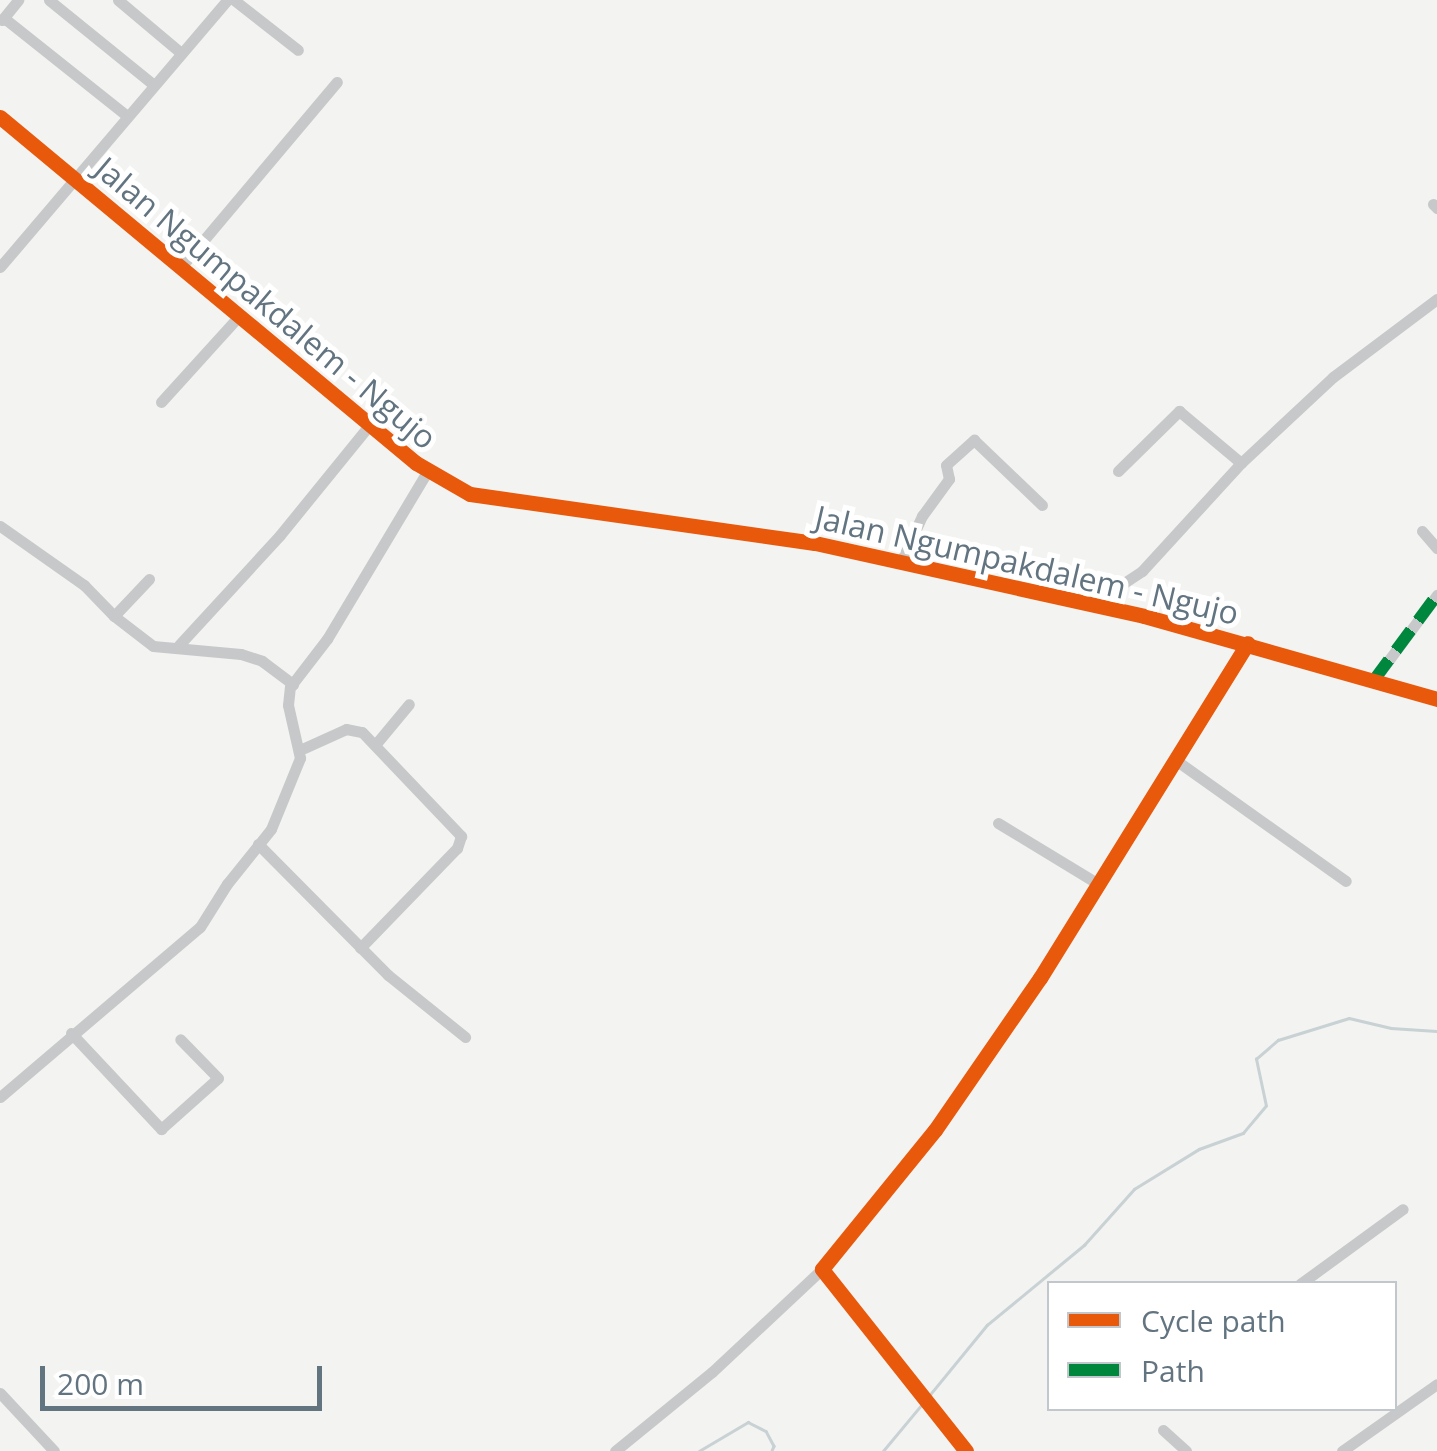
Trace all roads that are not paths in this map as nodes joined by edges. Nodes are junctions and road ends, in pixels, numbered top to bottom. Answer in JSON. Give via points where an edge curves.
{"nodes":[{"id":1,"x":49,"y":0,"type":"edge"},
{"id":2,"x":118,"y":0,"type":"edge"},
{"id":3,"x":230,"y":0,"type":"edge"},
{"id":4,"x":7,"y":10,"type":"edge"},
{"id":5,"x":298,"y":50,"type":"dead end"},
{"id":6,"x":181,"y":53,"type":"junction"},
{"id":7,"x":337,"y":82,"type":"dead end"},
{"id":8,"x":154,"y":85,"type":"junction"},
{"id":9,"x":128,"y":116,"type":"junction"},
{"id":10,"x":0,"y":117,"type":"edge"},
{"id":11,"x":73,"y":180,"type":"junction"},
{"id":12,"x":0,"y":267,"type":"edge"},
{"id":13,"x":181,"y":268,"type":"junction"},
{"id":14,"x":1437,"y":298,"type":"edge"},
{"id":15,"x":240,"y":315,"type":"junction"},
{"id":16,"x":161,"y":402,"type":"dead end"},
{"id":17,"x":372,"y":423,"type":"junction"},
{"id":18,"x":1240,"y":462,"type":"junction"},
{"id":19,"x":1118,"y":471,"type":"dead end"},
{"id":20,"x":427,"y":472,"type":"junction"},
{"id":21,"x":1042,"y":505,"type":"dead end"},
{"id":22,"x":0,"y":526,"type":"edge"},
{"id":23,"x":1422,"y":531,"type":"dead end"},
{"id":24,"x":1437,"y":548,"type":"edge"},
{"id":25,"x":900,"y":562,"type":"junction"},
{"id":26,"x":148,"y":579,"type":"dead end"},
{"id":27,"x":1437,"y":595,"type":"edge"},
{"id":28,"x":1092,"y":604,"type":"junction"},
{"id":29,"x":114,"y":616,"type":"junction"},
{"id":30,"x":1248,"y":643,"type":"junction"},
{"id":31,"x":179,"y":645,"type":"junction"},
{"id":32,"x":1374,"y":680,"type":"junction"},
{"id":33,"x":293,"y":684,"type":"junction"},
{"id":34,"x":1435,"y":696,"type":"edge"},
{"id":35,"x":409,"y":704,"type":"dead end"},
{"id":36,"x":375,"y":745,"type":"junction"},
{"id":37,"x":302,"y":749,"type":"junction"},
{"id":38,"x":1177,"y":761,"type":"junction"},
{"id":39,"x":998,"y":823,"type":"dead end"},
{"id":40,"x":258,"y":844,"type":"junction"},
{"id":41,"x":1346,"y":881,"type":"dead end"},
{"id":42,"x":1100,"y":885,"type":"junction"},
{"id":43,"x":360,"y":948,"type":"junction"},
{"id":44,"x":70,"y":1033,"type":"junction"},
{"id":45,"x":465,"y":1037,"type":"dead end"},
{"id":46,"x":180,"y":1039,"type":"dead end"},
{"id":47,"x":0,"y":1098,"type":"edge"},
{"id":48,"x":1402,"y":1209,"type":"dead end"},
{"id":49,"x":822,"y":1270,"type":"junction"},
{"id":50,"x":1304,"y":1281,"type":"edge"},
{"id":51,"x":1437,"y":1384,"type":"edge"},
{"id":52,"x":0,"y":1393,"type":"edge"},
{"id":53,"x":1397,"y":1406,"type":"edge"},
{"id":54,"x":1387,"y":1412,"type":"edge"},
{"id":55,"x":1163,"y":1430,"type":"dead end"},
{"id":56,"x":54,"y":1451,"type":"edge"},
{"id":57,"x":616,"y":1451,"type":"edge"},
{"id":58,"x":966,"y":1451,"type":"edge"},
{"id":59,"x":1186,"y":1451,"type":"edge"},
{"id":60,"x":1342,"y":1451,"type":"edge"}],
"edges":[{"from":1,"to":8,"type":"street"},
{"from":2,"to":6,"type":"street"},
{"from":3,"to":5,"type":"street"},
{"from":3,"to":6,"type":"street"},
{"from":4,"to":9,"type":"street"},
{"from":6,"to":8,"type":"street"},
{"from":7,"to":13,"type":"street"},
{"from":8,"to":9,"type":"street"},
{"from":9,"to":11,"type":"street"},
{"from":10,"to":11,"type":"street","name":"Jalan Ngumpakdalem - Ngujo"},
{"from":11,"to":12,"type":"street"},
{"from":11,"to":13,"type":"street","name":"Jalan Ngumpakdalem - Ngujo"},
{"from":13,"to":15,"type":"street","name":"Jalan Ngumpakdalem - Ngujo"},
{"from":14,"to":18,"type":"street","via":[[1332,376]]},
{"from":15,"to":16,"type":"street"},
{"from":15,"to":17,"type":"street","name":"Jalan Ngumpakdalem - Ngujo"},
{"from":17,"to":20,"type":"street","name":"Jalan Ngumpakdalem - Ngujo"},
{"from":17,"to":31,"type":"street"},
{"from":18,"to":19,"type":"street","via":[[1178,411]]},
{"from":18,"to":28,"type":"street","via":[[1142,570]]},
{"from":20,"to":25,"type":"street","name":"Jalan Ngumpakdalem - Ngujo","via":[[483,497]]},
{"from":20,"to":33,"type":"street"},
{"from":21,"to":25,"type":"street","via":[[974,440],[946,465],[950,479]]},
{"from":22,"to":29,"type":"street","via":[[84,585]]},
{"from":23,"to":24,"type":"street"},
{"from":25,"to":28,"type":"street","name":"Jalan Ngumpakdalem - Ngujo"},
{"from":26,"to":29,"type":"street"},
{"from":27,"to":32,"type":"street"},
{"from":28,"to":30,"type":"street","name":"Jalan Ngumpakdalem - Ngujo"},
{"from":29,"to":31,"type":"street","via":[[153,646]]},
{"from":30,"to":32,"type":"street"},
{"from":30,"to":38,"type":"street","name":"Jalan Ngumpakdalem - Ngujo"},
{"from":31,"to":33,"type":"street","via":[[253,657]]},
{"from":32,"to":34,"type":"street"},
{"from":33,"to":37,"type":"street","via":[[288,705]]},
{"from":35,"to":36,"type":"street"},
{"from":36,"to":37,"type":"street","via":[[354,729]]},
{"from":36,"to":43,"type":"street","via":[[461,842]]},
{"from":37,"to":40,"type":"street","via":[[278,818]]},
{"from":38,"to":41,"type":"street"},
{"from":38,"to":42,"type":"street","name":"Jalan Ngumpakdalem - Ngujo"},
{"from":39,"to":42,"type":"street"},
{"from":40,"to":43,"type":"street"},
{"from":40,"to":44,"type":"street","via":[[200,928]]},
{"from":42,"to":49,"type":"street","name":"Jalan Ngumpakdalem - Ngujo","via":[[935,1130]]},
{"from":43,"to":45,"type":"street"},
{"from":44,"to":46,"type":"street","via":[[160,1129],[218,1078]]},
{"from":44,"to":47,"type":"street"},
{"from":48,"to":50,"type":"street"},
{"from":49,"to":57,"type":"street","name":"Jalan Ngumpakdalem - Ngujo"},
{"from":49,"to":58,"type":"street"},
{"from":51,"to":53,"type":"street"},
{"from":52,"to":56,"type":"street"},
{"from":54,"to":60,"type":"street"},
{"from":55,"to":59,"type":"street"}]}
